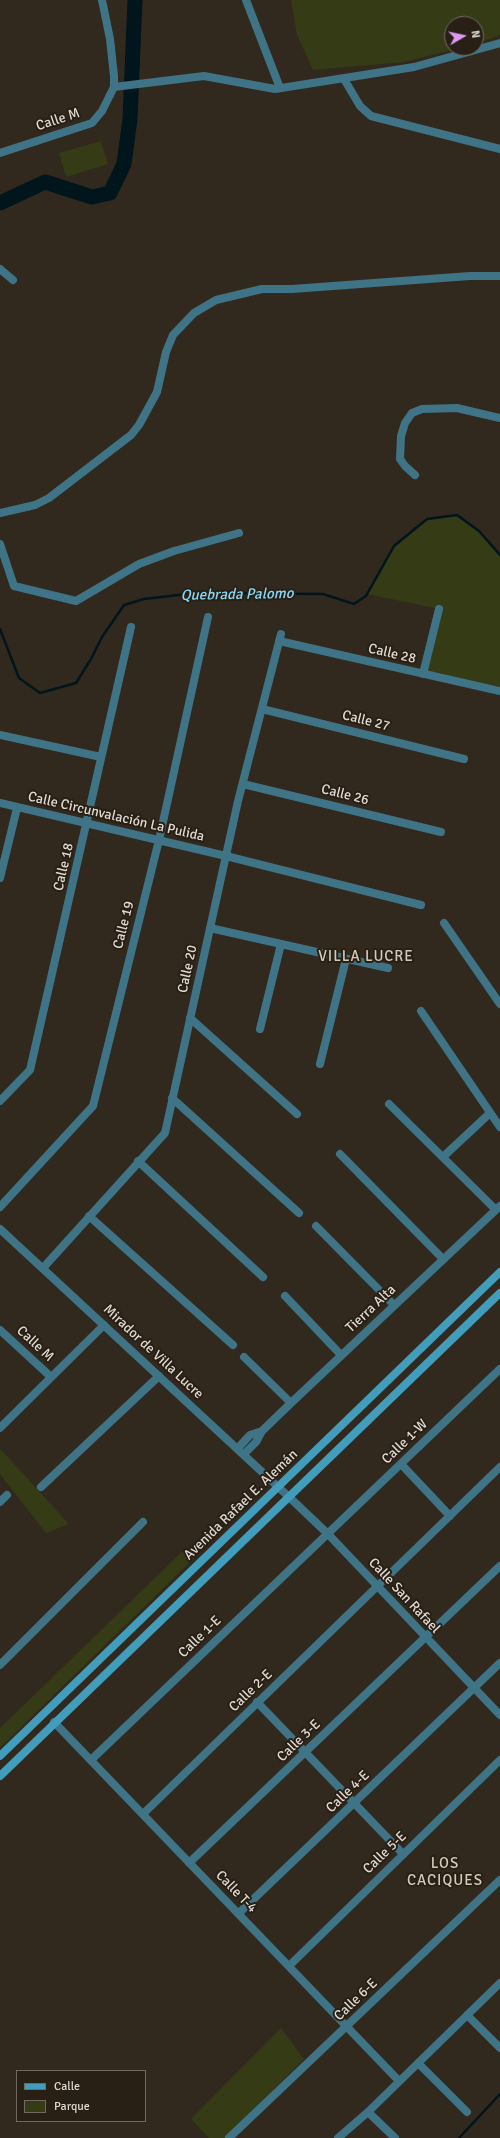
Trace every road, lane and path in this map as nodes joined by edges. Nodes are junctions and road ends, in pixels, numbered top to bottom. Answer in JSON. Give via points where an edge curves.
{"nodes":[{"id":1,"x":102,"y":0,"type":"edge"},
{"id":2,"x":246,"y":0,"type":"edge"},
{"id":3,"x":500,"y":43,"type":"edge"},
{"id":4,"x":344,"y":79,"type":"junction"},
{"id":5,"x":118,"y":86,"type":"junction"},
{"id":6,"x":280,"y":88,"type":"junction"},
{"id":7,"x":500,"y":150,"type":"edge"},
{"id":8,"x":0,"y":154,"type":"edge"},
{"id":9,"x":0,"y":269,"type":"edge"},
{"id":10,"x":500,"y":276,"type":"edge"},
{"id":11,"x":13,"y":280,"type":"dead end"},
{"id":12,"x":500,"y":418,"type":"edge"},
{"id":13,"x":415,"y":475,"type":"dead end"},
{"id":14,"x":0,"y":513,"type":"edge"},
{"id":15,"x":239,"y":533,"type":"dead end"},
{"id":16,"x":0,"y":544,"type":"edge"},
{"id":17,"x":439,"y":609,"type":"dead end"},
{"id":18,"x":208,"y":617,"type":"dead end"},
{"id":19,"x":131,"y":627,"type":"dead end"},
{"id":20,"x":280,"y":638,"type":"joint"},
{"id":21,"x":423,"y":674,"type":"junction"},
{"id":22,"x":500,"y":691,"type":"edge"},
{"id":23,"x":262,"y":709,"type":"junction"},
{"id":24,"x":0,"y":735,"type":"edge"},
{"id":25,"x":101,"y":757,"type":"junction"},
{"id":26,"x":464,"y":759,"type":"dead end"},
{"id":27,"x":242,"y":784,"type":"junction"},
{"id":28,"x":0,"y":803,"type":"edge"},
{"id":29,"x":17,"y":808,"type":"junction"},
{"id":30,"x":87,"y":824,"type":"junction"},
{"id":31,"x":441,"y":832,"type":"dead end"},
{"id":32,"x":159,"y":840,"type":"junction"},
{"id":33,"x":226,"y":856,"type":"junction"},
{"id":34,"x":0,"y":878,"type":"edge"},
{"id":35,"x":420,"y":905,"type":"dead end"},
{"id":36,"x":444,"y":923,"type":"dead end"},
{"id":37,"x":210,"y":928,"type":"junction"},
{"id":38,"x":281,"y":944,"type":"junction"},
{"id":39,"x":346,"y":959,"type":"junction"},
{"id":40,"x":388,"y":968,"type":"dead end"},
{"id":41,"x":500,"y":1004,"type":"edge"},
{"id":42,"x":421,"y":1011,"type":"dead end"},
{"id":43,"x":190,"y":1018,"type":"junction"},
{"id":44,"x":260,"y":1029,"type":"dead end"},
{"id":45,"x":320,"y":1064,"type":"dead end"},
{"id":46,"x":172,"y":1098,"type":"junction"},
{"id":47,"x":0,"y":1101,"type":"edge"},
{"id":48,"x":389,"y":1104,"type":"dead end"},
{"id":49,"x":490,"y":1113,"type":"junction"},
{"id":50,"x":297,"y":1114,"type":"dead end"},
{"id":51,"x":500,"y":1127,"type":"edge"},
{"id":52,"x":340,"y":1154,"type":"dead end"},
{"id":53,"x":444,"y":1156,"type":"junction"},
{"id":54,"x":138,"y":1161,"type":"junction"},
{"id":55,"x":0,"y":1207,"type":"edge"},
{"id":56,"x":498,"y":1208,"type":"edge"},
{"id":57,"x":300,"y":1213,"type":"dead end"},
{"id":58,"x":89,"y":1216,"type":"junction"},
{"id":59,"x":316,"y":1226,"type":"dead end"},
{"id":60,"x":0,"y":1229,"type":"edge"},
{"id":61,"x":443,"y":1259,"type":"junction"},
{"id":62,"x":43,"y":1268,"type":"junction"},
{"id":63,"x":500,"y":1272,"type":"edge"},
{"id":64,"x":263,"y":1277,"type":"dead end"},
{"id":65,"x":500,"y":1293,"type":"edge"},
{"id":66,"x":285,"y":1296,"type":"dead end"},
{"id":67,"x":394,"y":1306,"type":"junction"},
{"id":68,"x":104,"y":1325,"type":"junction"},
{"id":69,"x":0,"y":1330,"type":"edge"},
{"id":70,"x":233,"y":1345,"type":"dead end"},
{"id":71,"x":342,"y":1355,"type":"junction"},
{"id":72,"x":244,"y":1357,"type":"dead end"},
{"id":73,"x":500,"y":1369,"type":"edge"},
{"id":74,"x":160,"y":1376,"type":"junction"},
{"id":75,"x":52,"y":1377,"type":"junction"},
{"id":76,"x":291,"y":1403,"type":"junction"},
{"id":77,"x":0,"y":1428,"type":"edge"},
{"id":78,"x":262,"y":1431,"type":"junction"},
{"id":79,"x":238,"y":1448,"type":"junction"},
{"id":80,"x":244,"y":1454,"type":"junction"},
{"id":81,"x":401,"y":1464,"type":"junction"},
{"id":82,"x":500,"y":1467,"type":"edge"},
{"id":83,"x":279,"y":1486,"type":"junction"},
{"id":84,"x":41,"y":1487,"type":"dead end"},
{"id":85,"x":7,"y":1495,"type":"dead end"},
{"id":86,"x":288,"y":1496,"type":"junction"},
{"id":87,"x":0,"y":1502,"type":"edge"},
{"id":88,"x":450,"y":1516,"type":"junction"},
{"id":89,"x":143,"y":1522,"type":"dead end"},
{"id":90,"x":328,"y":1534,"type":"junction"},
{"id":91,"x":500,"y":1566,"type":"edge"},
{"id":92,"x":377,"y":1586,"type":"junction"},
{"id":93,"x":426,"y":1638,"type":"junction"},
{"id":94,"x":500,"y":1663,"type":"edge"},
{"id":95,"x":0,"y":1665,"type":"edge"},
{"id":96,"x":474,"y":1687,"type":"junction"},
{"id":97,"x":257,"y":1702,"type":"junction"},
{"id":98,"x":500,"y":1715,"type":"edge"},
{"id":99,"x":54,"y":1722,"type":"junction"},
{"id":100,"x":306,"y":1753,"type":"junction"},
{"id":101,"x":0,"y":1756,"type":"edge"},
{"id":102,"x":91,"y":1760,"type":"junction"},
{"id":103,"x":500,"y":1760,"type":"edge"},
{"id":104,"x":0,"y":1776,"type":"edge"},
{"id":105,"x":355,"y":1804,"type":"junction"},
{"id":106,"x":143,"y":1814,"type":"junction"},
{"id":107,"x":403,"y":1854,"type":"junction"},
{"id":108,"x":189,"y":1863,"type":"junction"},
{"id":109,"x":500,"y":1880,"type":"edge"},
{"id":110,"x":239,"y":1913,"type":"junction"},
{"id":111,"x":289,"y":1966,"type":"junction"},
{"id":112,"x":500,"y":1984,"type":"edge"},
{"id":113,"x":467,"y":2015,"type":"junction"},
{"id":114,"x":346,"y":2027,"type":"junction"},
{"id":115,"x":500,"y":2048,"type":"edge"},
{"id":116,"x":418,"y":2063,"type":"junction"},
{"id":117,"x":399,"y":2081,"type":"junction"},
{"id":118,"x":368,"y":2112,"type":"junction"},
{"id":119,"x":467,"y":2112,"type":"dead end"},
{"id":120,"x":229,"y":2138,"type":"edge"},
{"id":121,"x":338,"y":2138,"type":"edge"},
{"id":122,"x":395,"y":2138,"type":"edge"}],
"edges":[{"from":1,"to":5,"type":"street"},
{"from":2,"to":6,"type":"street"},
{"from":3,"to":4,"type":"street","via":[[414,67]]},
{"from":4,"to":6,"type":"street"},
{"from":4,"to":7,"type":"street","via":[[360,106],[371,116]]},
{"from":5,"to":6,"type":"street","via":[[204,76]]},
{"from":5,"to":8,"type":"street","name":"Calle M","via":[[92,123]]},
{"from":9,"to":11,"type":"street"},
{"from":10,"to":14,"type":"street","via":[[262,289],[216,300],[194,313],[173,335],[166,352],[157,392],[131,435],[49,498],[35,505]]},
{"from":12,"to":13,"type":"street","via":[[457,408],[422,409],[412,413],[401,436],[400,459]]},
{"from":15,"to":16,"type":"street","via":[[174,551],[139,564],[76,601],[14,586]]},
{"from":17,"to":21,"type":"street"},
{"from":18,"to":32,"type":"street","name":"Calle 19"},
{"from":19,"to":25,"type":"street","name":"Calle 18"},
{"from":20,"to":21,"type":"street","name":"Calle 28"},
{"from":20,"to":23,"type":"street","name":"Calle 20"},
{"from":21,"to":22,"type":"street","name":"Calle 28"},
{"from":23,"to":26,"type":"street","name":"Calle 27"},
{"from":23,"to":27,"type":"street","name":"Calle 20"},
{"from":24,"to":25,"type":"street"},
{"from":25,"to":30,"type":"street","name":"Calle 18"},
{"from":27,"to":31,"type":"street","name":"Calle 26"},
{"from":27,"to":33,"type":"street","name":"Calle 20"},
{"from":28,"to":29,"type":"street","name":"Calle Circunvalación La Pulida"},
{"from":29,"to":30,"type":"street","name":"Calle Circunvalación La Pulida"},
{"from":29,"to":34,"type":"street"},
{"from":30,"to":32,"type":"street","name":"Calle Circunvalación La Pulida"},
{"from":30,"to":47,"type":"street","name":"Calle 18","via":[[30,1070]]},
{"from":32,"to":33,"type":"street","name":"Calle Circunvalación La Pulida"},
{"from":32,"to":55,"type":"street","name":"Calle 19","via":[[93,1106]]},
{"from":33,"to":35,"type":"street","name":"Calle Circunvalación La Pulida"},
{"from":33,"to":37,"type":"street","name":"Calle 20"},
{"from":36,"to":41,"type":"street"},
{"from":37,"to":38,"type":"street"},
{"from":37,"to":43,"type":"street","name":"Calle 20"},
{"from":38,"to":39,"type":"street"},
{"from":38,"to":44,"type":"street"},
{"from":39,"to":40,"type":"street"},
{"from":39,"to":45,"type":"street"},
{"from":42,"to":49,"type":"street"},
{"from":43,"to":46,"type":"street","name":"Calle 20"},
{"from":43,"to":50,"type":"street"},
{"from":46,"to":54,"type":"street","name":"Calle 20","via":[[165,1133]]},
{"from":46,"to":57,"type":"street"},
{"from":48,"to":53,"type":"street"},
{"from":49,"to":51,"type":"street"},
{"from":49,"to":53,"type":"street"},
{"from":52,"to":61,"type":"street"},
{"from":53,"to":56,"type":"street"},
{"from":54,"to":58,"type":"street","name":"Calle 20"},
{"from":54,"to":64,"type":"street"},
{"from":56,"to":61,"type":"street","name":"Tierra Alta"},
{"from":58,"to":62,"type":"street","name":"Calle 20"},
{"from":58,"to":70,"type":"street"},
{"from":59,"to":67,"type":"street"},
{"from":60,"to":62,"type":"street","name":"Mirador de Villa Lucre"},
{"from":61,"to":67,"type":"street","name":"Tierra Alta"},
{"from":62,"to":68,"type":"street","name":"Mirador de Villa Lucre"},
{"from":63,"to":83,"type":"main road","name":"Avenida Rafael E. Alemán"},
{"from":65,"to":86,"type":"main road","name":"Avenida Rafael E. Alemán"},
{"from":66,"to":71,"type":"street"},
{"from":67,"to":71,"type":"street","name":"Tierra Alta"},
{"from":68,"to":74,"type":"street","name":"Mirador de Villa Lucre"},
{"from":68,"to":75,"type":"street"},
{"from":69,"to":75,"type":"street","name":"Calle M"},
{"from":71,"to":76,"type":"street","name":"Tierra Alta"},
{"from":72,"to":76,"type":"street"},
{"from":73,"to":81,"type":"street","name":"Calle 1-W"},
{"from":74,"to":79,"type":"street","name":"Mirador de Villa Lucre"},
{"from":74,"to":84,"type":"street"},
{"from":75,"to":77,"type":"street"},
{"from":76,"to":78,"type":"street","name":"Tierra Alta"},
{"from":78,"to":79,"type":"street","name":"Tierra Alta","via":[[250,1435]]},
{"from":78,"to":80,"type":"street","name":"Tierra Alta","via":[[256,1442]]},
{"from":79,"to":80,"type":"street","name":"Mirador de Villa Lucre"},
{"from":80,"to":83,"type":"street","name":"Mirador de Villa Lucre"},
{"from":81,"to":88,"type":"street"},
{"from":81,"to":90,"type":"street","name":"Calle 1-W"},
{"from":82,"to":88,"type":"street","name":"Calle 2-E"},
{"from":83,"to":86,"type":"street","name":"Mirador de Villa Lucre"},
{"from":83,"to":101,"type":"main road","name":"Avenida Rafael E. Alemán"},
{"from":85,"to":87,"type":"street"},
{"from":86,"to":90,"type":"street","name":"Calle San Rafael"},
{"from":86,"to":99,"type":"main road","name":"Avenida Rafael E. Alemán"},
{"from":88,"to":92,"type":"street","name":"Calle 2-E"},
{"from":89,"to":95,"type":"street"},
{"from":90,"to":92,"type":"street","name":"Calle San Rafael"},
{"from":90,"to":102,"type":"street","name":"Calle 1-E"},
{"from":91,"to":93,"type":"street","name":"Calle 3-E"},
{"from":92,"to":93,"type":"street","name":"Calle San Rafael"},
{"from":92,"to":97,"type":"street","name":"Calle 2-E"},
{"from":93,"to":96,"type":"street","name":"Calle San Rafael"},
{"from":93,"to":100,"type":"street","name":"Calle 3-E"},
{"from":94,"to":96,"type":"street","name":"Calle 4-E"},
{"from":96,"to":98,"type":"street","name":"Calle San Rafael"},
{"from":96,"to":105,"type":"street","name":"Calle 4-E"},
{"from":97,"to":100,"type":"street"},
{"from":97,"to":106,"type":"street","name":"Calle 2-E"},
{"from":99,"to":102,"type":"street","name":"Calle T-4"},
{"from":99,"to":104,"type":"main road","name":"Avenida Rafael E. Alemán"},
{"from":100,"to":105,"type":"street"},
{"from":100,"to":108,"type":"street","name":"Calle 3-E"},
{"from":102,"to":106,"type":"street","name":"Calle T-4"},
{"from":103,"to":107,"type":"street","name":"Calle 5-E"},
{"from":105,"to":107,"type":"street"},
{"from":105,"to":110,"type":"street","name":"Calle 4-E"},
{"from":106,"to":108,"type":"street","name":"Calle T-4"},
{"from":107,"to":111,"type":"street","name":"Calle 5-E"},
{"from":108,"to":110,"type":"street","name":"Calle T-4"},
{"from":109,"to":114,"type":"street","name":"Calle 6-E"},
{"from":110,"to":111,"type":"street","name":"Calle T-4"},
{"from":111,"to":114,"type":"street","name":"Calle T-4"},
{"from":112,"to":113,"type":"street"},
{"from":113,"to":115,"type":"street"},
{"from":113,"to":116,"type":"street"},
{"from":114,"to":117,"type":"street","name":"Calle T-4"},
{"from":114,"to":120,"type":"street","name":"Calle 6-E"},
{"from":116,"to":117,"type":"street"},
{"from":116,"to":119,"type":"street"},
{"from":117,"to":118,"type":"street"},
{"from":118,"to":121,"type":"street"},
{"from":118,"to":122,"type":"street"}]}
